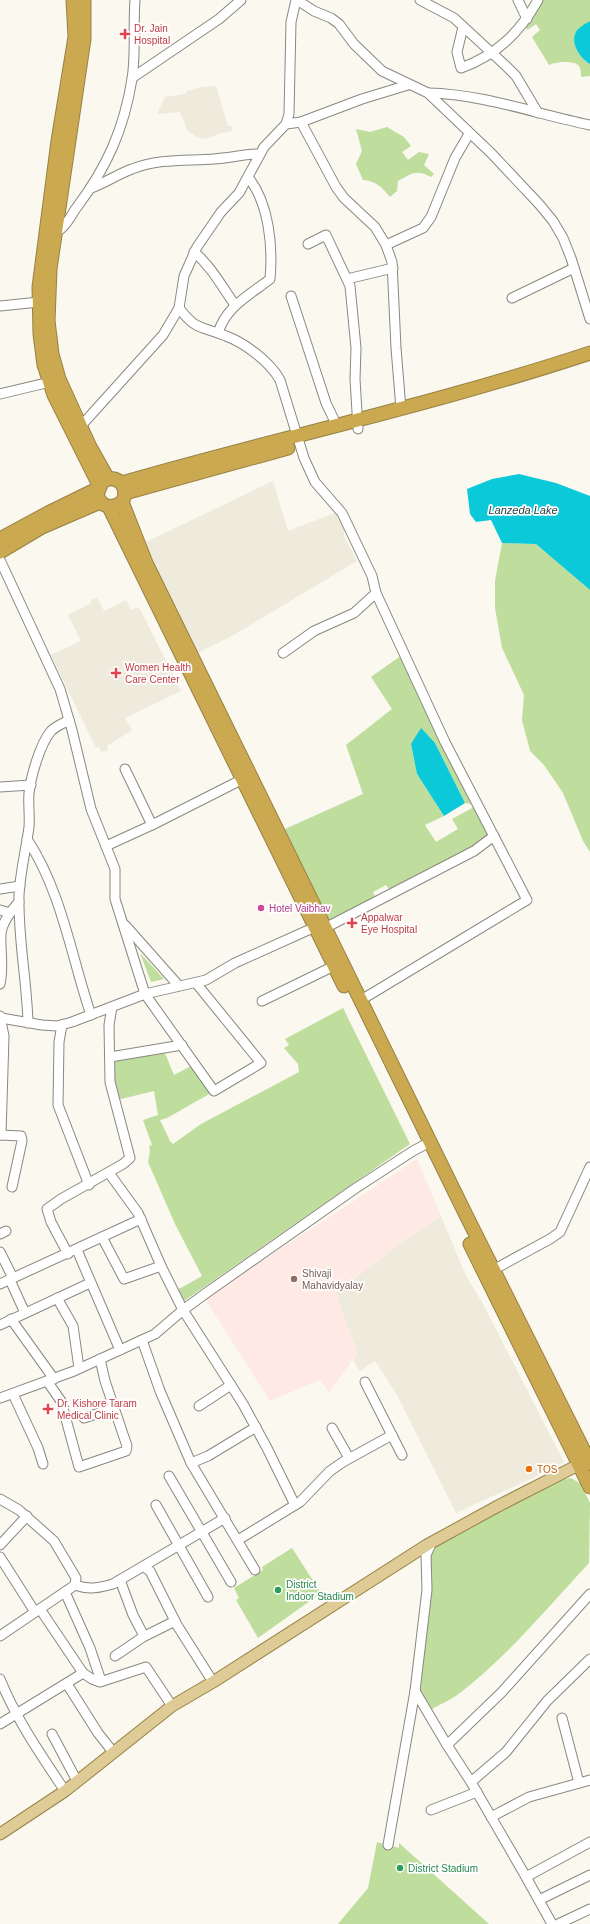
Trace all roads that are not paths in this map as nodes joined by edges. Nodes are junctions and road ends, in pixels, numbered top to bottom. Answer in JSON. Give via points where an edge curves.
{"nodes":[{"id":1,"x":73,"y":0,"type":"edge"},
{"id":2,"x":84,"y":0,"type":"edge"},
{"id":3,"x":135,"y":0,"type":"edge"},
{"id":4,"x":240,"y":0,"type":"edge"},
{"id":5,"x":296,"y":0,"type":"edge"},
{"id":6,"x":420,"y":0,"type":"edge"},
{"id":7,"x":518,"y":0,"type":"edge"},
{"id":8,"x":538,"y":0,"type":"edge"},
{"id":9,"x":527,"y":19,"type":"junction"},
{"id":10,"x":463,"y":26,"type":"junction"},
{"id":11,"x":491,"y":54,"type":"junction"},
{"id":12,"x":132,"y":78,"type":"junction"},
{"id":13,"x":408,"y":85,"type":"junction"},
{"id":14,"x":428,"y":93,"type":"junction"},
{"id":15,"x":538,"y":113,"type":"junction"},
{"id":16,"x":301,"y":122,"type":"junction"},
{"id":17,"x":286,"y":124,"type":"junction"},
{"id":18,"x":590,"y":125,"type":"edge"},
{"id":19,"x":469,"y":134,"type":"junction"},
{"id":20,"x":260,"y":154,"type":"junction"},
{"id":21,"x":248,"y":177,"type":"junction"},
{"id":22,"x":91,"y":188,"type":"junction"},
{"id":23,"x":51,"y":233,"type":"junction"},
{"id":24,"x":308,"y":244,"type":"dead end"},
{"id":25,"x":386,"y":245,"type":"junction"},
{"id":26,"x":194,"y":252,"type":"junction"},
{"id":27,"x":393,"y":268,"type":"junction"},
{"id":28,"x":574,"y":268,"type":"junction"},
{"id":29,"x":347,"y":279,"type":"junction"},
{"id":30,"x":291,"y":296,"type":"dead end"},
{"id":31,"x":512,"y":298,"type":"dead end"},
{"id":32,"x":40,"y":302,"type":"junction"},
{"id":33,"x":0,"y":306,"type":"edge"},
{"id":34,"x":235,"y":306,"type":"junction"},
{"id":35,"x":180,"y":308,"type":"junction"},
{"id":36,"x":590,"y":319,"type":"edge"},
{"id":37,"x":218,"y":333,"type":"junction"},
{"id":38,"x":590,"y":353,"type":"edge"},
{"id":39,"x":590,"y":362,"type":"edge"},
{"id":40,"x":55,"y":381,"type":"junction"},
{"id":41,"x":0,"y":394,"type":"edge"},
{"id":42,"x":401,"y":409,"type":"junction"},
{"id":43,"x":358,"y":425,"type":"junction"},
{"id":44,"x":337,"y":426,"type":"junction"},
{"id":45,"x":80,"y":427,"type":"junction"},
{"id":46,"x":299,"y":440,"type":"junction"},
{"id":47,"x":103,"y":492,"type":"junction"},
{"id":48,"x":123,"y":493,"type":"junction"},
{"id":49,"x":0,"y":539,"type":"edge"},
{"id":50,"x":0,"y":552,"type":"edge"},
{"id":51,"x":0,"y":560,"type":"edge"},
{"id":52,"x":376,"y":593,"type":"junction"},
{"id":53,"x":283,"y":653,"type":"dead end"},
{"id":54,"x":69,"y":720,"type":"junction"},
{"id":55,"x":125,"y":768,"type":"dead end"},
{"id":56,"x":241,"y":780,"type":"junction"},
{"id":57,"x":31,"y":785,"type":"junction"},
{"id":58,"x":0,"y":787,"type":"edge"},
{"id":59,"x":152,"y":826,"type":"junction"},
{"id":60,"x":494,"y":836,"type":"junction"},
{"id":61,"x":27,"y":838,"type":"junction"},
{"id":62,"x":106,"y":846,"type":"junction"},
{"id":63,"x":20,"y":886,"type":"junction"},
{"id":64,"x":0,"y":889,"type":"edge"},
{"id":65,"x":19,"y":902,"type":"junction"},
{"id":66,"x":0,"y":910,"type":"edge"},
{"id":67,"x":10,"y":913,"type":"junction"},
{"id":68,"x":123,"y":922,"type":"junction"},
{"id":69,"x":320,"y":928,"type":"junction"},
{"id":70,"x":1,"y":944,"type":"edge"},
{"id":71,"x":334,"y":966,"type":"junction"},
{"id":72,"x":196,"y":983,"type":"junction"},
{"id":73,"x":0,"y":984,"type":"edge"},
{"id":74,"x":179,"y":986,"type":"junction"},
{"id":75,"x":145,"y":994,"type":"junction"},
{"id":76,"x":361,"y":1000,"type":"junction"},
{"id":77,"x":262,"y":1001,"type":"dead end"},
{"id":78,"x":112,"y":1007,"type":"junction"},
{"id":79,"x":91,"y":1015,"type":"junction"},
{"id":80,"x":1,"y":1017,"type":"edge"},
{"id":81,"x":28,"y":1023,"type":"junction"},
{"id":82,"x":62,"y":1025,"type":"junction"},
{"id":83,"x":182,"y":1045,"type":"junction"},
{"id":84,"x":110,"y":1057,"type":"junction"},
{"id":85,"x":1,"y":1135,"type":"edge"},
{"id":86,"x":426,"y":1143,"type":"junction"},
{"id":87,"x":590,"y":1167,"type":"edge"},
{"id":88,"x":109,"y":1173,"type":"junction"},
{"id":89,"x":89,"y":1185,"type":"junction"},
{"id":90,"x":12,"y":1188,"type":"dead end"},
{"id":91,"x":141,"y":1219,"type":"junction"},
{"id":92,"x":102,"y":1237,"type":"junction"},
{"id":93,"x":77,"y":1250,"type":"junction"},
{"id":94,"x":0,"y":1252,"type":"edge"},
{"id":95,"x":68,"y":1254,"type":"junction"},
{"id":96,"x":161,"y":1266,"type":"junction"},
{"id":97,"x":493,"y":1270,"type":"junction"},
{"id":98,"x":12,"y":1279,"type":"junction"},
{"id":99,"x":90,"y":1283,"type":"junction"},
{"id":100,"x":0,"y":1284,"type":"edge"},
{"id":101,"x":56,"y":1298,"type":"junction"},
{"id":102,"x":183,"y":1310,"type":"junction"},
{"id":103,"x":25,"y":1312,"type":"junction"},
{"id":104,"x":11,"y":1319,"type":"junction"},
{"id":105,"x":0,"y":1325,"type":"edge"},
{"id":106,"x":142,"y":1340,"type":"junction"},
{"id":107,"x":120,"y":1350,"type":"junction"},
{"id":108,"x":100,"y":1359,"type":"junction"},
{"id":109,"x":79,"y":1368,"type":"junction"},
{"id":110,"x":50,"y":1380,"type":"junction"},
{"id":111,"x":365,"y":1382,"type":"dead end"},
{"id":112,"x":231,"y":1385,"type":"junction"},
{"id":113,"x":13,"y":1394,"type":"junction"},
{"id":114,"x":0,"y":1398,"type":"edge"},
{"id":115,"x":199,"y":1406,"type":"dead end"},
{"id":116,"x":114,"y":1408,"type":"junction"},
{"id":117,"x":84,"y":1418,"type":"dead end"},
{"id":118,"x":256,"y":1427,"type":"junction"},
{"id":119,"x":332,"y":1428,"type":"dead end"},
{"id":120,"x":392,"y":1436,"type":"junction"},
{"id":121,"x":402,"y":1454,"type":"dead end"},
{"id":122,"x":349,"y":1458,"type":"junction"},
{"id":123,"x":191,"y":1463,"type":"junction"},
{"id":124,"x":586,"y":1463,"type":"edge"},
{"id":125,"x":44,"y":1464,"type":"dead end"},
{"id":126,"x":169,"y":1476,"type":"dead end"},
{"id":127,"x":590,"y":1486,"type":"edge"},
{"id":128,"x":0,"y":1499,"type":"edge"},
{"id":129,"x":156,"y":1505,"type":"dead end"},
{"id":130,"x":295,"y":1505,"type":"junction"},
{"id":131,"x":27,"y":1516,"type":"junction"},
{"id":132,"x":225,"y":1518,"type":"junction"},
{"id":133,"x":201,"y":1532,"type":"junction"},
{"id":134,"x":238,"y":1540,"type":"junction"},
{"id":135,"x":432,"y":1542,"type":"junction"},
{"id":136,"x":0,"y":1545,"type":"edge"},
{"id":137,"x":179,"y":1546,"type":"junction"},
{"id":138,"x":1,"y":1559,"type":"edge"},
{"id":139,"x":144,"y":1567,"type":"junction"},
{"id":140,"x":256,"y":1570,"type":"dead end"},
{"id":141,"x":120,"y":1580,"type":"junction"},
{"id":142,"x":231,"y":1582,"type":"dead end"},
{"id":143,"x":75,"y":1584,"type":"junction"},
{"id":144,"x":65,"y":1592,"type":"junction"},
{"id":145,"x":590,"y":1594,"type":"edge"},
{"id":146,"x":208,"y":1597,"type":"dead end"},
{"id":147,"x":38,"y":1610,"type":"junction"},
{"id":148,"x":175,"y":1621,"type":"junction"},
{"id":149,"x":0,"y":1636,"type":"edge"},
{"id":150,"x":144,"y":1636,"type":"junction"},
{"id":151,"x":115,"y":1656,"type":"dead end"},
{"id":152,"x":590,"y":1659,"type":"edge"},
{"id":153,"x":83,"y":1673,"type":"junction"},
{"id":154,"x":0,"y":1679,"type":"edge"},
{"id":155,"x":101,"y":1681,"type":"junction"},
{"id":156,"x":213,"y":1682,"type":"junction"},
{"id":157,"x":67,"y":1684,"type":"junction"},
{"id":158,"x":415,"y":1691,"type":"junction"},
{"id":159,"x":172,"y":1706,"type":"junction"},
{"id":160,"x":17,"y":1714,"type":"junction"},
{"id":161,"x":562,"y":1718,"type":"dead end"},
{"id":162,"x":0,"y":1724,"type":"edge"},
{"id":163,"x":52,"y":1734,"type":"dead end"},
{"id":164,"x":447,"y":1745,"type":"junction"},
{"id":165,"x":113,"y":1752,"type":"junction"},
{"id":166,"x":590,"y":1780,"type":"edge"},
{"id":167,"x":77,"y":1781,"type":"junction"},
{"id":168,"x":471,"y":1782,"type":"junction"},
{"id":169,"x":579,"y":1783,"type":"junction"},
{"id":170,"x":65,"y":1791,"type":"junction"},
{"id":171,"x":477,"y":1792,"type":"junction"},
{"id":172,"x":431,"y":1810,"type":"dead end"},
{"id":173,"x":491,"y":1817,"type":"junction"},
{"id":174,"x":0,"y":1834,"type":"edge"},
{"id":175,"x":590,"y":1842,"type":"edge"},
{"id":176,"x":388,"y":1845,"type":"dead end"},
{"id":177,"x":590,"y":1875,"type":"edge"},
{"id":178,"x":526,"y":1877,"type":"junction"},
{"id":179,"x":539,"y":1900,"type":"junction"},
{"id":180,"x":590,"y":1909,"type":"edge"},
{"id":181,"x":552,"y":1924,"type":"edge"},
{"id":182,"x":558,"y":1924,"type":"edge"}],
"edges":[{"from":1,"to":23,"type":"highway","via":[[75,37],[58,141]]},
{"from":2,"to":23,"type":"highway","via":[[84,39]]},
{"from":3,"to":12,"type":"street"},
{"from":4,"to":12,"type":"street","via":[[219,19]]},
{"from":5,"to":13,"type":"street","via":[[332,18],[372,63]]},
{"from":5,"to":17,"type":"street","via":[[291,22],[289,114]]},
{"from":6,"to":10,"type":"street","via":[[454,18]]},
{"from":7,"to":9,"type":"street"},
{"from":8,"to":9,"type":"street"},
{"from":9,"to":11,"type":"street","via":[[515,34]]},
{"from":10,"to":11,"type":"street"},
{"from":10,"to":11,"type":"street","via":[[457,52],[461,68]]},
{"from":11,"to":15,"type":"street","via":[[516,76]]},
{"from":12,"to":22,"type":"street","via":[[119,132],[108,160]]},
{"from":13,"to":14,"type":"street","via":[[416,86]]},
{"from":13,"to":16,"type":"street"},
{"from":14,"to":15,"type":"street","via":[[481,98]]},
{"from":14,"to":19,"type":"street"},
{"from":15,"to":18,"type":"street"},
{"from":16,"to":17,"type":"street"},
{"from":16,"to":25,"type":"street","via":[[336,187],[375,227]]},
{"from":17,"to":20,"type":"street"},
{"from":19,"to":25,"type":"street","via":[[455,158],[431,217],[423,228]]},
{"from":19,"to":28,"type":"street","via":[[491,153],[553,221],[563,238]]},
{"from":20,"to":21,"type":"street"},
{"from":20,"to":22,"type":"street","via":[[153,163],[133,168]]},
{"from":21,"to":26,"type":"street","via":[[239,194],[221,212]]},
{"from":21,"to":34,"type":"street","via":[[256,188],[265,212],[270,279]]},
{"from":22,"to":23,"type":"street","via":[[62,228]]},
{"from":23,"to":32,"type":"highway","via":[[39,286]]},
{"from":23,"to":40,"type":"highway","via":[[48,321]]},
{"from":24,"to":29,"type":"street","via":[[326,234]]},
{"from":25,"to":27,"type":"street"},
{"from":26,"to":34,"type":"street","via":[[211,269]]},
{"from":26,"to":35,"type":"street","via":[[184,276]]},
{"from":27,"to":29,"type":"street"},
{"from":27,"to":42,"type":"street"},
{"from":28,"to":31,"type":"street"},
{"from":28,"to":36,"type":"street"},
{"from":29,"to":43,"type":"street","via":[[350,286],[356,348]]},
{"from":30,"to":44,"type":"street","via":[[326,403]]},
{"from":32,"to":33,"type":"street"},
{"from":32,"to":40,"type":"highway","via":[[40,334],[44,365]]},
{"from":34,"to":37,"type":"street","via":[[220,325]]},
{"from":35,"to":37,"type":"street","via":[[189,322],[200,329]]},
{"from":35,"to":45,"type":"street","via":[[163,335]]},
{"from":37,"to":46,"type":"street","via":[[237,341],[275,369]]},
{"from":38,"to":42,"type":"highway"},
{"from":39,"to":43,"type":"highway","via":[[526,382]]},
{"from":40,"to":41,"type":"street"},
{"from":40,"to":45,"type":"highway"},
{"from":40,"to":47,"type":"highway","via":[[54,395]]},
{"from":42,"to":43,"type":"highway"},
{"from":43,"to":44,"type":"highway"},
{"from":43,"to":46,"type":"highway"},
{"from":44,"to":46,"type":"highway"},
{"from":45,"to":47,"type":"highway"},
{"from":46,"to":48,"type":"highway"},
{"from":46,"to":52,"type":"street","via":[[315,482],[342,513],[372,576]]},
{"from":47,"to":48,"type":"highway","via":[[118,505]]},
{"from":47,"to":48,"type":"highway","via":[[114,478]]},
{"from":47,"to":49,"type":"highway","via":[[48,513]]},
{"from":47,"to":50,"type":"highway"},
{"from":47,"to":56,"type":"highway"},
{"from":48,"to":69,"type":"highway","via":[[146,563]]},
{"from":51,"to":54,"type":"street","via":[[60,689]]},
{"from":52,"to":53,"type":"street","via":[[354,613],[314,631]]},
{"from":52,"to":60,"type":"street","via":[[445,742]]},
{"from":54,"to":57,"type":"street","via":[[52,730],[46,738],[34,767]]},
{"from":54,"to":62,"type":"street","via":[[91,809]]},
{"from":55,"to":59,"type":"street"},
{"from":56,"to":59,"type":"street"},
{"from":56,"to":69,"type":"highway"},
{"from":57,"to":58,"type":"street"},
{"from":57,"to":61,"type":"street"},
{"from":59,"to":62,"type":"street"},
{"from":60,"to":69,"type":"street","via":[[474,851]]},
{"from":60,"to":76,"type":"street","via":[[527,900]]},
{"from":61,"to":63,"type":"street"},
{"from":61,"to":79,"type":"street","via":[[50,880]]},
{"from":62,"to":68,"type":"street","via":[[115,869],[115,899]]},
{"from":63,"to":64,"type":"street"},
{"from":63,"to":65,"type":"street"},
{"from":65,"to":67,"type":"street"},
{"from":65,"to":81,"type":"street"},
{"from":66,"to":67,"type":"street"},
{"from":67,"to":70,"type":"street","via":[[1,933]]},
{"from":68,"to":74,"type":"street"},
{"from":68,"to":75,"type":"street"},
{"from":69,"to":71,"type":"highway"},
{"from":69,"to":72,"type":"street","via":[[235,963]]},
{"from":69,"to":76,"type":"highway"},
{"from":70,"to":73,"type":"street"},
{"from":71,"to":77,"type":"street"},
{"from":71,"to":86,"type":"highway"},
{"from":72,"to":74,"type":"street"},
{"from":72,"to":83,"type":"street","via":[[261,1063],[214,1091]]},
{"from":74,"to":75,"type":"street"},
{"from":75,"to":78,"type":"street"},
{"from":75,"to":83,"type":"street"},
{"from":76,"to":86,"type":"highway"},
{"from":78,"to":79,"type":"street"},
{"from":78,"to":84,"type":"street","via":[[109,1025]]},
{"from":79,"to":82,"type":"street"},
{"from":80,"to":81,"type":"street"},
{"from":80,"to":85,"type":"street","via":[[4,1036]]},
{"from":81,"to":82,"type":"street","via":[[42,1026]]},
{"from":82,"to":89,"type":"street","via":[[59,1042],[58,1106]]},
{"from":83,"to":84,"type":"street"},
{"from":84,"to":88,"type":"street","via":[[111,1088],[130,1158]]},
{"from":85,"to":90,"type":"street","via":[[21,1136]]},
{"from":86,"to":97,"type":"highway"},
{"from":86,"to":102,"type":"street","via":[[356,1188]]},
{"from":86,"to":124,"type":"highway"},
{"from":87,"to":97,"type":"street","via":[[560,1232]]},
{"from":88,"to":89,"type":"street"},
{"from":88,"to":91,"type":"street"},
{"from":89,"to":95,"type":"street","via":[[47,1209]]},
{"from":91,"to":92,"type":"street"},
{"from":91,"to":96,"type":"street"},
{"from":92,"to":93,"type":"street"},
{"from":92,"to":96,"type":"street","via":[[124,1279]]},
{"from":93,"to":95,"type":"street"},
{"from":93,"to":99,"type":"street"},
{"from":94,"to":98,"type":"street"},
{"from":95,"to":98,"type":"street"},
{"from":96,"to":102,"type":"street"},
{"from":97,"to":124,"type":"highway"},
{"from":98,"to":100,"type":"street"},
{"from":98,"to":103,"type":"street"},
{"from":99,"to":101,"type":"street"},
{"from":99,"to":107,"type":"street"},
{"from":101,"to":103,"type":"street"},
{"from":101,"to":109,"type":"street","via":[[73,1326]]},
{"from":102,"to":106,"type":"street","via":[[155,1334]]},
{"from":102,"to":112,"type":"street"},
{"from":103,"to":104,"type":"street"},
{"from":104,"to":105,"type":"street"},
{"from":104,"to":110,"type":"street"},
{"from":106,"to":107,"type":"street"},
{"from":106,"to":123,"type":"street"},
{"from":107,"to":108,"type":"street"},
{"from":108,"to":109,"type":"street"},
{"from":108,"to":116,"type":"street"},
{"from":109,"to":110,"type":"street"},
{"from":110,"to":113,"type":"street"},
{"from":110,"to":116,"type":"street","via":[[61,1401],[79,1467],[126,1451],[127,1446]]},
{"from":111,"to":120,"type":"street"},
{"from":112,"to":115,"type":"street"},
{"from":112,"to":118,"type":"street"},
{"from":113,"to":114,"type":"street"},
{"from":113,"to":125,"type":"street"},
{"from":116,"to":117,"type":"street"},
{"from":118,"to":123,"type":"street","via":[[208,1456]]},
{"from":118,"to":130,"type":"street"},
{"from":119,"to":122,"type":"street"},
{"from":120,"to":121,"type":"street"},
{"from":120,"to":122,"type":"street"},
{"from":122,"to":130,"type":"street","via":[[330,1471]]},
{"from":123,"to":132,"type":"street"},
{"from":124,"to":127,"type":"highway"},
{"from":124,"to":135,"type":"main road"},
{"from":126,"to":133,"type":"street"},
{"from":128,"to":131,"type":"street"},
{"from":129,"to":137,"type":"street"},
{"from":130,"to":134,"type":"street"},
{"from":131,"to":136,"type":"street"},
{"from":131,"to":143,"type":"street","via":[[54,1541],[72,1568],[76,1578]]},
{"from":132,"to":133,"type":"street"},
{"from":132,"to":134,"type":"street"},
{"from":133,"to":137,"type":"street"},
{"from":133,"to":142,"type":"street"},
{"from":134,"to":140,"type":"street"},
{"from":135,"to":156,"type":"main road"},
{"from":135,"to":158,"type":"street","via":[[426,1555],[427,1590]]},
{"from":137,"to":139,"type":"street"},
{"from":137,"to":146,"type":"street"},
{"from":138,"to":147,"type":"street"},
{"from":139,"to":141,"type":"street"},
{"from":139,"to":148,"type":"street","via":[[150,1572]]},
{"from":141,"to":143,"type":"street","via":[[99,1588],[85,1588]]},
{"from":141,"to":150,"type":"street"},
{"from":143,"to":144,"type":"street"},
{"from":144,"to":147,"type":"street"},
{"from":144,"to":155,"type":"street","via":[[90,1648]]},
{"from":145,"to":164,"type":"street","via":[[502,1692]]},
{"from":147,"to":149,"type":"street"},
{"from":147,"to":153,"type":"street"},
{"from":148,"to":150,"type":"street"},
{"from":148,"to":156,"type":"street"},
{"from":150,"to":151,"type":"street"},
{"from":152,"to":168,"type":"street","via":[[548,1701],[506,1752]]},
{"from":153,"to":155,"type":"street"},
{"from":153,"to":157,"type":"street"},
{"from":154,"to":160,"type":"street"},
{"from":155,"to":159,"type":"street","via":[[146,1667]]},
{"from":156,"to":159,"type":"main road"},
{"from":157,"to":160,"type":"street"},
{"from":157,"to":165,"type":"street"},
{"from":158,"to":164,"type":"street"},
{"from":158,"to":176,"type":"street"},
{"from":159,"to":165,"type":"main road"},
{"from":160,"to":162,"type":"street"},
{"from":160,"to":170,"type":"street"},
{"from":161,"to":169,"type":"street"},
{"from":163,"to":167,"type":"street"},
{"from":164,"to":168,"type":"street"},
{"from":165,"to":167,"type":"main road"},
{"from":166,"to":169,"type":"street"},
{"from":167,"to":170,"type":"main road"},
{"from":168,"to":171,"type":"street"},
{"from":169,"to":173,"type":"street","via":[[529,1797]]},
{"from":170,"to":174,"type":"main road"},
{"from":171,"to":172,"type":"street"},
{"from":171,"to":173,"type":"street"},
{"from":173,"to":178,"type":"street"},
{"from":175,"to":178,"type":"street"},
{"from":177,"to":179,"type":"street"},
{"from":178,"to":179,"type":"street"},
{"from":179,"to":181,"type":"street"},
{"from":180,"to":182,"type":"street"}]}
